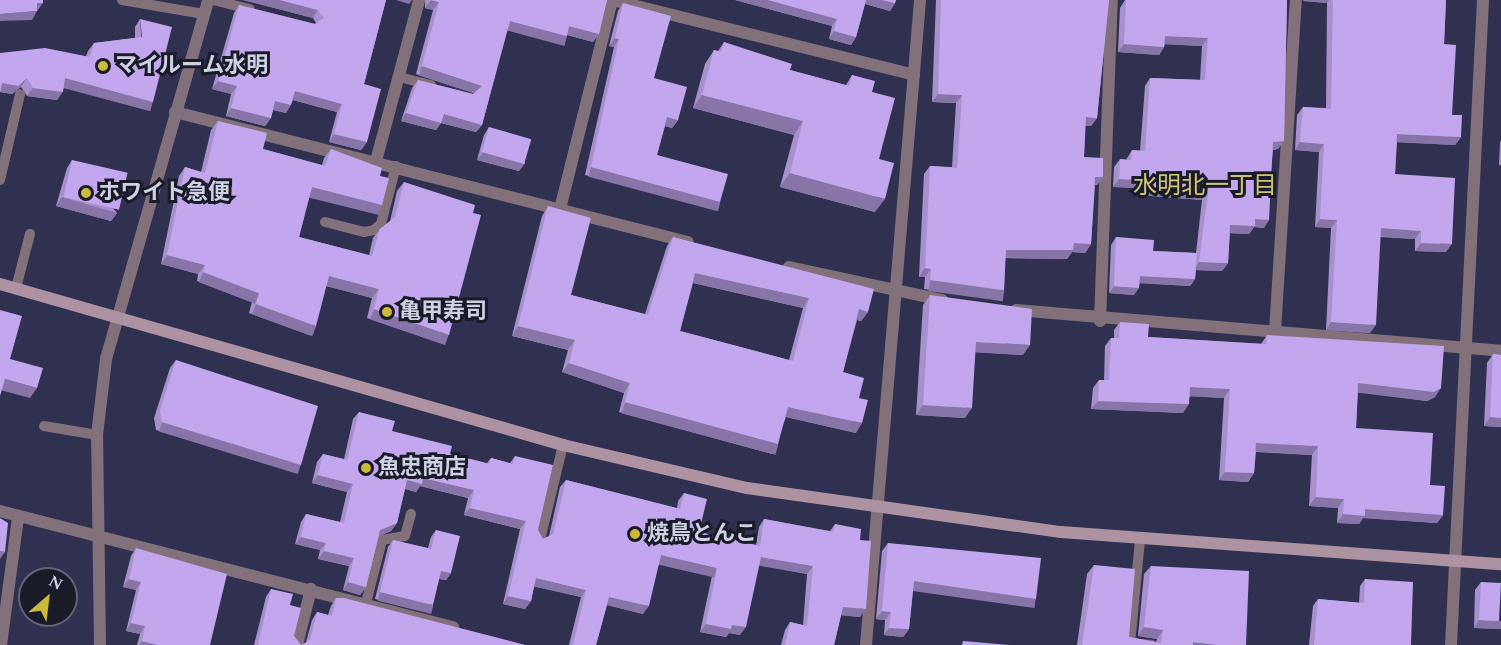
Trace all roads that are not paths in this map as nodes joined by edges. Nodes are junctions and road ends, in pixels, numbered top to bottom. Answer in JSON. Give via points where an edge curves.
{"nodes":[{"id":1,"x":122,"y":0,"type":"edge"},
{"id":2,"x":208,"y":0,"type":"edge"},
{"id":3,"x":213,"y":0,"type":"edge"},
{"id":4,"x":419,"y":0,"type":"edge"},
{"id":5,"x":612,"y":0,"type":"edge"},
{"id":6,"x":921,"y":0,"type":"edge"},
{"id":7,"x":1112,"y":0,"type":"edge"},
{"id":8,"x":1296,"y":0,"type":"edge"},
{"id":9,"x":1483,"y":0,"type":"edge"},
{"id":10,"x":204,"y":14,"type":"junction"},
{"id":11,"x":268,"y":14,"type":"edge"},
{"id":12,"x":914,"y":75,"type":"junction"},
{"id":13,"x":399,"y":76,"type":"junction"},
{"id":14,"x":449,"y":89,"type":"edge"},
{"id":15,"x":20,"y":94,"type":"edge"},
{"id":16,"x":175,"y":112,"type":"junction"},
{"id":17,"x":4,"y":144,"type":"edge"},
{"id":18,"x":376,"y":161,"type":"junction"},
{"id":19,"x":396,"y":166,"type":"junction"},
{"id":20,"x":0,"y":180,"type":"edge"},
{"id":21,"x":560,"y":209,"type":"junction"},
{"id":22,"x":325,"y":222,"type":"dead end"},
{"id":23,"x":30,"y":234,"type":"dead end"},
{"id":24,"x":698,"y":244,"type":"edge"},
{"id":25,"x":778,"y":264,"type":"edge"},
{"id":26,"x":0,"y":284,"type":"edge"},
{"id":27,"x":16,"y":288,"type":"junction"},
{"id":28,"x":894,"y":294,"type":"junction"},
{"id":29,"x":963,"y":303,"type":"edge"},
{"id":30,"x":997,"y":307,"type":"edge"},
{"id":31,"x":114,"y":318,"type":"junction"},
{"id":32,"x":1100,"y":321,"type":"junction"},
{"id":33,"x":1275,"y":331,"type":"junction"},
{"id":34,"x":1468,"y":349,"type":"junction"},
{"id":35,"x":1501,"y":351,"type":"edge"},
{"id":36,"x":44,"y":426,"type":"dead end"},
{"id":37,"x":97,"y":435,"type":"junction"},
{"id":38,"x":563,"y":445,"type":"junction"},
{"id":39,"x":879,"y":509,"type":"junction"},
{"id":40,"x":0,"y":512,"type":"edge"},
{"id":41,"x":411,"y":514,"type":"dead end"},
{"id":42,"x":18,"y":517,"type":"junction"},
{"id":43,"x":96,"y":533,"type":"junction"},
{"id":44,"x":540,"y":540,"type":"edge"},
{"id":45,"x":1140,"y":540,"type":"junction"},
{"id":46,"x":1456,"y":562,"type":"junction"},
{"id":47,"x":1501,"y":564,"type":"edge"},
{"id":48,"x":311,"y":589,"type":"junction"},
{"id":49,"x":366,"y":603,"type":"junction"},
{"id":50,"x":465,"y":630,"type":"edge"},
{"id":51,"x":1,"y":645,"type":"edge"},
{"id":52,"x":100,"y":645,"type":"edge"},
{"id":53,"x":297,"y":645,"type":"edge"},
{"id":54,"x":866,"y":645,"type":"edge"},
{"id":55,"x":1152,"y":645,"type":"edge"},
{"id":56,"x":1451,"y":645,"type":"edge"}],
"edges":[{"from":1,"to":10,"type":"lane"},
{"from":2,"to":10,"type":"street"},
{"from":3,"to":11,"type":"lane"},
{"from":4,"to":13,"type":"street"},
{"from":5,"to":12,"type":"street"},
{"from":5,"to":21,"type":"street"},
{"from":6,"to":12,"type":"street"},
{"from":7,"to":32,"type":"street"},
{"from":8,"to":33,"type":"street"},
{"from":9,"to":34,"type":"street"},
{"from":10,"to":16,"type":"street"},
{"from":12,"to":28,"type":"street"},
{"from":13,"to":14,"type":"lane"},
{"from":13,"to":18,"type":"street"},
{"from":15,"to":17,"type":"lane"},
{"from":16,"to":18,"type":"street"},
{"from":16,"to":31,"type":"street"},
{"from":17,"to":20,"type":"lane"},
{"from":18,"to":19,"type":"street"},
{"from":19,"to":21,"type":"street"},
{"from":19,"to":22,"type":"lane","via":[[374,230],[364,232]]},
{"from":21,"to":24,"type":"street"},
{"from":23,"to":27,"type":"lane"},
{"from":25,"to":28,"type":"street"},
{"from":26,"to":27,"type":"street"},
{"from":27,"to":31,"type":"street"},
{"from":28,"to":29,"type":"street"},
{"from":28,"to":39,"type":"street"},
{"from":30,"to":32,"type":"street"},
{"from":31,"to":37,"type":"street"},
{"from":31,"to":38,"type":"street"},
{"from":32,"to":33,"type":"street"},
{"from":33,"to":34,"type":"street"},
{"from":34,"to":35,"type":"street"},
{"from":34,"to":46,"type":"street"},
{"from":36,"to":37,"type":"lane"},
{"from":37,"to":43,"type":"street"},
{"from":38,"to":39,"type":"street","via":[[747,488]]},
{"from":38,"to":44,"type":"lane"},
{"from":39,"to":45,"type":"street"},
{"from":39,"to":54,"type":"street"},
{"from":40,"to":42,"type":"street"},
{"from":41,"to":49,"type":"lane","via":[[405,536],[382,540]]},
{"from":42,"to":43,"type":"street"},
{"from":42,"to":51,"type":"street"},
{"from":43,"to":48,"type":"street"},
{"from":43,"to":52,"type":"street"},
{"from":45,"to":46,"type":"street"},
{"from":45,"to":55,"type":"lane","via":[[1130,643]]},
{"from":46,"to":47,"type":"street"},
{"from":46,"to":56,"type":"street"},
{"from":48,"to":49,"type":"street"},
{"from":48,"to":53,"type":"street"},
{"from":49,"to":50,"type":"street"}]}
